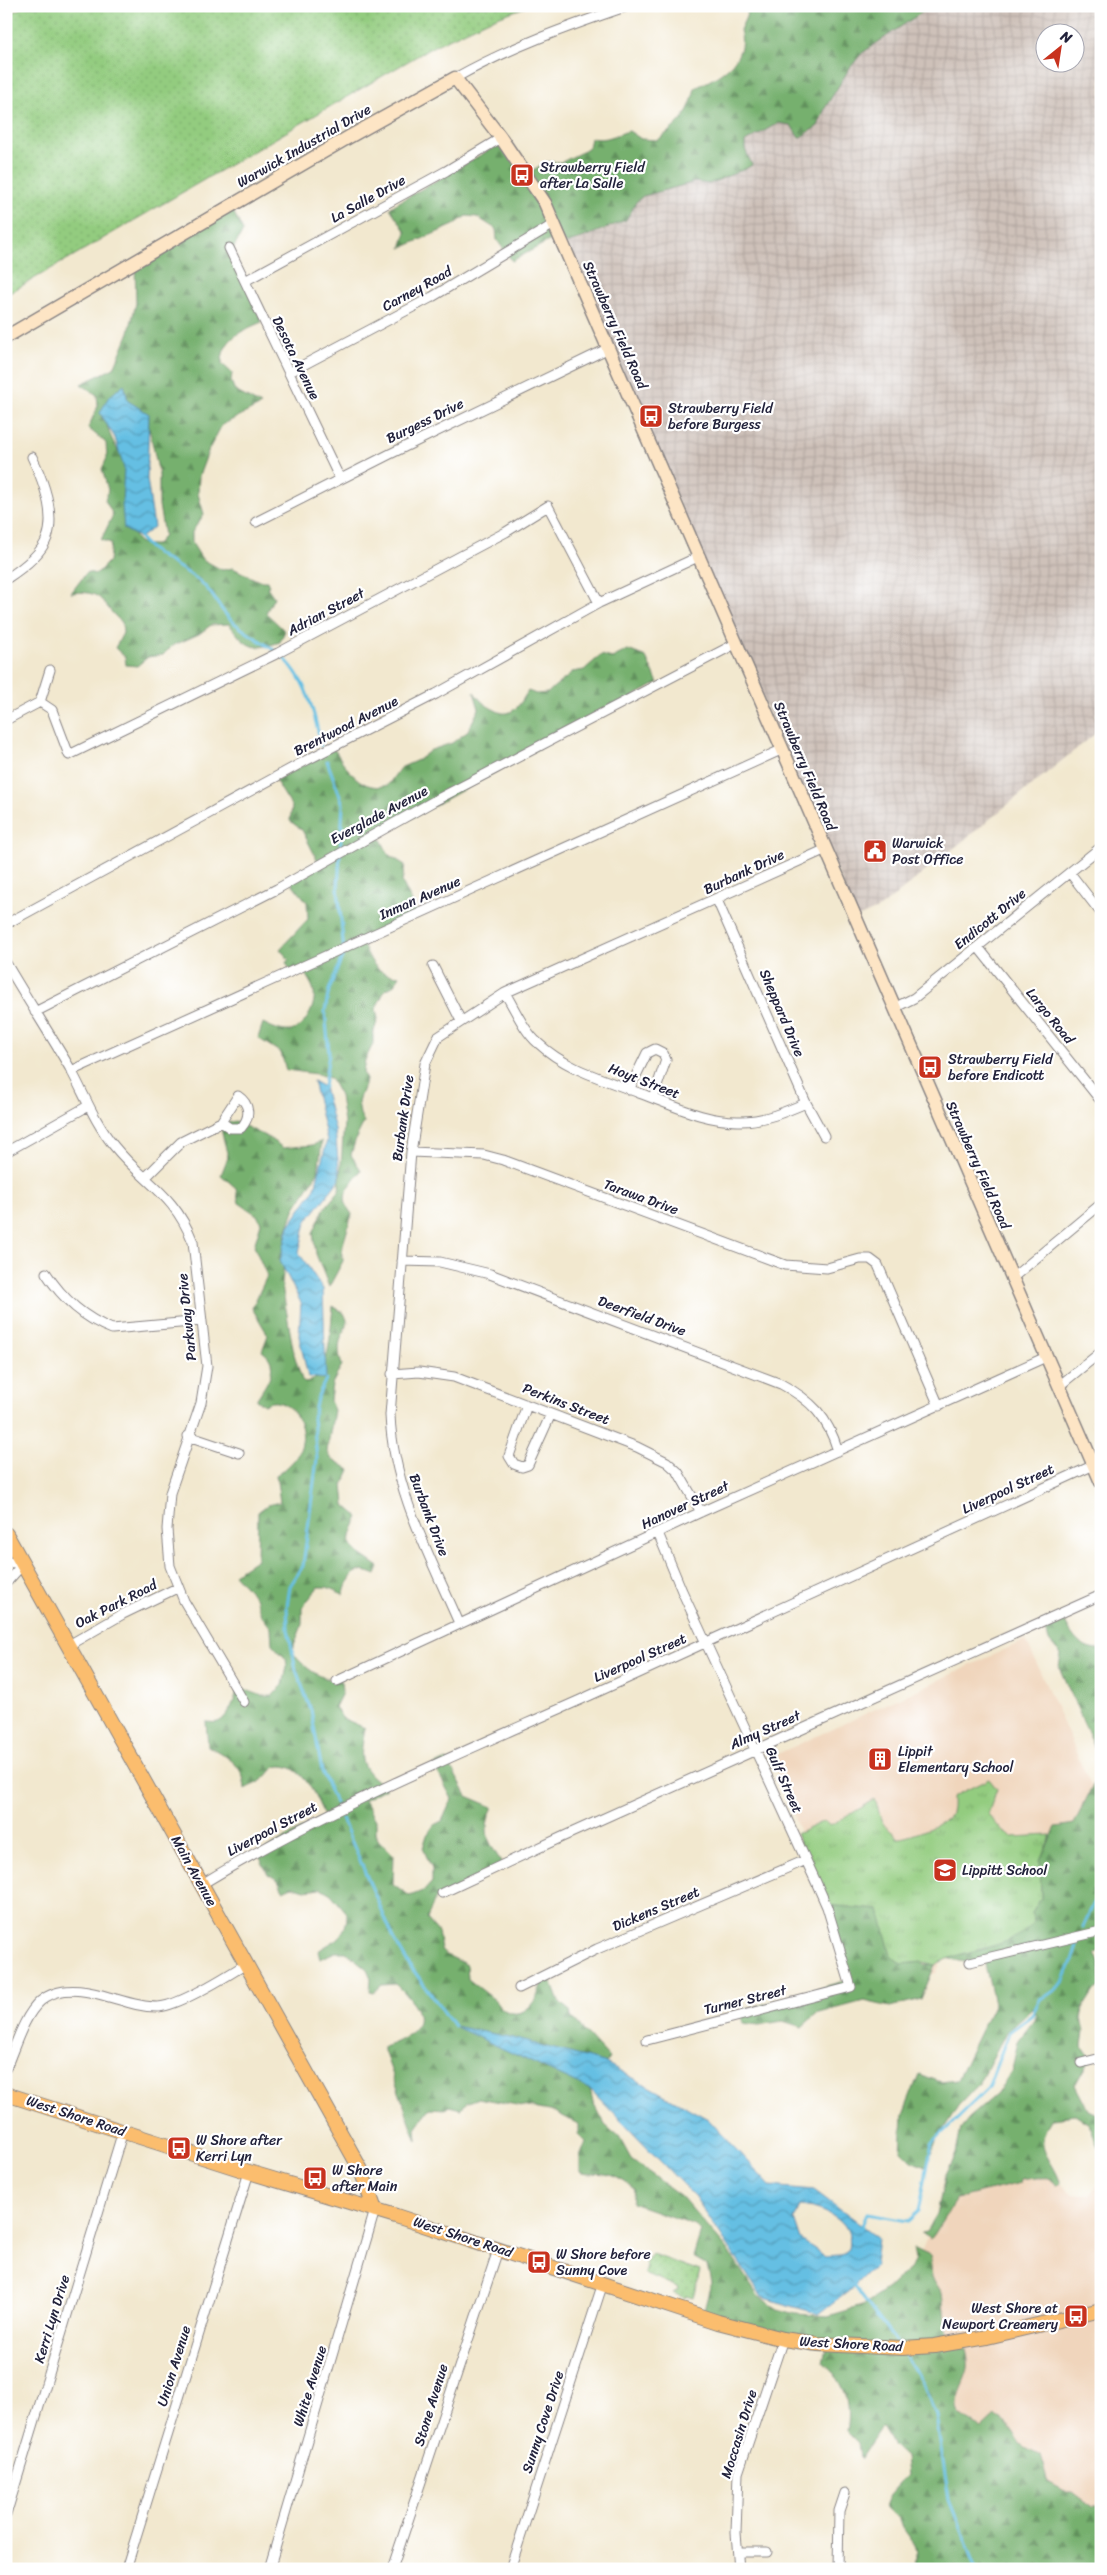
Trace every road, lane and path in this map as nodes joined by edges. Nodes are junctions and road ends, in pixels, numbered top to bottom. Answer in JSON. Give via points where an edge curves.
{"nodes":[{"id":1,"x":628,"y":6,"type":"edge"},
{"id":2,"x":455,"y":78,"type":"junction"},
{"id":3,"x":501,"y":138,"type":"junction"},
{"id":4,"x":554,"y":224,"type":"junction"},
{"id":5,"x":230,"y":248,"type":"dead end"},
{"id":6,"x":245,"y":281,"type":"junction"},
{"id":7,"x":6,"y":337,"type":"edge"},
{"id":8,"x":609,"y":348,"type":"junction"},
{"id":9,"x":290,"y":372,"type":"junction"},
{"id":10,"x":32,"y":457,"type":"dead end"},
{"id":11,"x":340,"y":479,"type":"junction"},
{"id":12,"x":256,"y":522,"type":"dead end"},
{"id":13,"x":700,"y":556,"type":"junction"},
{"id":14,"x":6,"y":579,"type":"edge"},
{"id":15,"x":599,"y":603,"type":"junction"},
{"id":16,"x":737,"y":643,"type":"junction"},
{"id":17,"x":50,"y":670,"type":"dead end"},
{"id":18,"x":40,"y":702,"type":"junction"},
{"id":19,"x":6,"y":720,"type":"edge"},
{"id":20,"x":781,"y":750,"type":"junction"},
{"id":21,"x":1101,"y":847,"type":"edge"},
{"id":22,"x":824,"y":850,"type":"junction"},
{"id":23,"x":1070,"y":873,"type":"junction"},
{"id":24,"x":717,"y":900,"type":"junction"},
{"id":25,"x":1101,"y":913,"type":"edge"},
{"id":26,"x":6,"y":924,"type":"edge"},
{"id":27,"x":978,"y":948,"type":"junction"},
{"id":28,"x":6,"y":963,"type":"edge"},
{"id":29,"x":433,"y":966,"type":"dead end"},
{"id":30,"x":505,"y":992,"type":"junction"},
{"id":31,"x":894,"y":1008,"type":"junction"},
{"id":32,"x":35,"y":1012,"type":"junction"},
{"id":33,"x":461,"y":1021,"type":"junction"},
{"id":34,"x":71,"y":1071,"type":"junction"},
{"id":35,"x":629,"y":1090,"type":"junction"},
{"id":36,"x":653,"y":1098,"type":"junction"},
{"id":37,"x":1101,"y":1101,"type":"edge"},
{"id":38,"x":806,"y":1103,"type":"junction"},
{"id":39,"x":88,"y":1106,"type":"junction"},
{"id":40,"x":221,"y":1122,"type":"dead end"},
{"id":41,"x":824,"y":1136,"type":"dead end"},
{"id":42,"x":6,"y":1152,"type":"edge"},
{"id":43,"x":411,"y":1152,"type":"junction"},
{"id":44,"x":146,"y":1177,"type":"junction"},
{"id":45,"x":1101,"y":1204,"type":"edge"},
{"id":46,"x":402,"y":1260,"type":"junction"},
{"id":47,"x":46,"y":1273,"type":"dead end"},
{"id":48,"x":1011,"y":1279,"type":"junction"},
{"id":49,"x":202,"y":1321,"type":"junction"},
{"id":50,"x":1101,"y":1352,"type":"edge"},
{"id":51,"x":1046,"y":1357,"type":"junction"},
{"id":52,"x":392,"y":1374,"type":"junction"},
{"id":53,"x":1059,"y":1386,"type":"junction"},
{"id":54,"x":527,"y":1404,"type":"junction"},
{"id":55,"x":939,"y":1406,"type":"junction"},
{"id":56,"x":551,"y":1414,"type":"junction"},
{"id":57,"x":188,"y":1436,"type":"junction"},
{"id":58,"x":838,"y":1451,"type":"junction"},
{"id":59,"x":239,"y":1454,"type":"dead end"},
{"id":60,"x":1098,"y":1475,"type":"edge"},
{"id":61,"x":701,"y":1512,"type":"junction"},
{"id":62,"x":658,"y":1533,"type":"junction"},
{"id":63,"x":6,"y":1534,"type":"edge"},
{"id":64,"x":6,"y":1562,"type":"edge"},
{"id":65,"x":23,"y":1564,"type":"junction"},
{"id":66,"x":6,"y":1583,"type":"edge"},
{"id":67,"x":177,"y":1588,"type":"junction"},
{"id":68,"x":1101,"y":1595,"type":"edge"},
{"id":69,"x":460,"y":1623,"type":"junction"},
{"id":70,"x":706,"y":1644,"type":"junction"},
{"id":71,"x":68,"y":1645,"type":"junction"},
{"id":72,"x":337,"y":1681,"type":"dead end"},
{"id":73,"x":244,"y":1702,"type":"dead end"},
{"id":74,"x":755,"y":1750,"type":"junction"},
{"id":75,"x":806,"y":1860,"type":"junction"},
{"id":76,"x":202,"y":1884,"type":"junction"},
{"id":77,"x":442,"y":1894,"type":"dead end"},
{"id":78,"x":1101,"y":1931,"type":"edge"},
{"id":79,"x":970,"y":1962,"type":"dead end"},
{"id":80,"x":246,"y":1964,"type":"junction"},
{"id":81,"x":851,"y":1987,"type":"joint"},
{"id":82,"x":520,"y":1988,"type":"dead end"},
{"id":83,"x":646,"y":2040,"type":"dead end"},
{"id":84,"x":1101,"y":2058,"type":"edge"},
{"id":85,"x":1081,"y":2062,"type":"dead end"},
{"id":86,"x":6,"y":2068,"type":"edge"},
{"id":87,"x":6,"y":2094,"type":"edge"},
{"id":88,"x":122,"y":2131,"type":"junction"},
{"id":89,"x":248,"y":2172,"type":"junction"},
{"id":90,"x":375,"y":2210,"type":"junction"},
{"id":91,"x":498,"y":2250,"type":"junction"},
{"id":92,"x":603,"y":2283,"type":"junction"},
{"id":93,"x":1101,"y":2310,"type":"edge"},
{"id":94,"x":783,"y":2339,"type":"junction"},
{"id":95,"x":845,"y":2492,"type":"dead end"},
{"id":96,"x":6,"y":2515,"type":"edge"},
{"id":97,"x":738,"y":2552,"type":"junction"},
{"id":98,"x":767,"y":2552,"type":"dead end"},
{"id":99,"x":126,"y":2569,"type":"edge"},
{"id":100,"x":269,"y":2569,"type":"edge"},
{"id":101,"x":392,"y":2569,"type":"edge"},
{"id":102,"x":510,"y":2569,"type":"edge"},
{"id":103,"x":739,"y":2569,"type":"edge"},
{"id":104,"x":838,"y":2569,"type":"edge"}],
"edges":[{"from":1,"to":2,"type":"street","name":"Warwick Industrial Drive","via":[[545,35]]},
{"from":2,"to":3,"type":"street","name":"Strawberry Field Road"},
{"from":2,"to":7,"type":"street","name":"Warwick Industrial Drive"},
{"from":3,"to":4,"type":"street","name":"Strawberry Field Road","via":[[535,188]]},
{"from":3,"to":6,"type":"street","name":"La Salle Drive"},
{"from":4,"to":8,"type":"street","name":"Strawberry Field Road"},
{"from":4,"to":9,"type":"street","name":"Carney Road","via":[[432,297]]},
{"from":5,"to":6,"type":"street","name":"Desota Avenue"},
{"from":6,"to":9,"type":"street","name":"Desota Avenue"},
{"from":8,"to":11,"type":"street","name":"Burgess Drive"},
{"from":8,"to":13,"type":"street","name":"Strawberry Field Road"},
{"from":9,"to":11,"type":"street","name":"Desota Avenue"},
{"from":10,"to":14,"type":"street","via":[[46,494],[47,538],[38,552]]},
{"from":11,"to":12,"type":"street","name":"Burgess Drive"},
{"from":13,"to":15,"type":"street","name":"Brentwood Avenue"},
{"from":13,"to":16,"type":"street","name":"Strawberry Field Road"},
{"from":15,"to":18,"type":"street","name":"Adrian Street","via":[[548,506],[506,532],[278,653],[69,755],[52,710]]},
{"from":15,"to":26,"type":"street","name":"Brentwood Avenue"},
{"from":16,"to":20,"type":"street","name":"Strawberry Field Road"},
{"from":16,"to":32,"type":"street","name":"Everglade Avenue","via":[[434,801],[277,889]]},
{"from":17,"to":18,"type":"street"},
{"from":18,"to":19,"type":"street"},
{"from":20,"to":22,"type":"street","name":"Strawberry Field Road"},
{"from":20,"to":34,"type":"street","name":"Inman Avenue"},
{"from":21,"to":23,"type":"street","name":"Endicott Drive"},
{"from":22,"to":24,"type":"street","name":"Burbank Drive"},
{"from":22,"to":31,"type":"street","name":"Strawberry Field Road"},
{"from":23,"to":25,"type":"street"},
{"from":23,"to":27,"type":"street","name":"Endicott Drive"},
{"from":24,"to":30,"type":"street","name":"Burbank Drive"},
{"from":24,"to":38,"type":"street","name":"Sheppard Drive"},
{"from":27,"to":31,"type":"street","name":"Endicott Drive","via":[[914,998]]},
{"from":27,"to":37,"type":"street","name":"Largo Road"},
{"from":28,"to":32,"type":"street","name":"Parkway Drive"},
{"from":29,"to":33,"type":"street"},
{"from":30,"to":33,"type":"street","name":"Burbank Drive"},
{"from":30,"to":35,"type":"street","name":"Hoyt Street","via":[[532,1038],[550,1053],[577,1070]]},
{"from":31,"to":48,"type":"street","name":"Strawberry Field Road"},
{"from":32,"to":34,"type":"street","name":"Parkway Drive"},
{"from":33,"to":43,"type":"street","name":"Burbank Drive","via":[[438,1037],[425,1064]]},
{"from":34,"to":39,"type":"street","name":"Parkway Drive"},
{"from":35,"to":36,"type":"street","name":"Hoyt Street"},
{"from":35,"to":36,"type":"street","via":[[647,1053],[659,1050],[666,1060]]},
{"from":36,"to":38,"type":"street","name":"Hoyt Street","via":[[708,1118],[739,1122],[767,1118]]},
{"from":38,"to":41,"type":"street","name":"Sheppard Drive"},
{"from":39,"to":42,"type":"street"},
{"from":39,"to":44,"type":"street","name":"Parkway Drive","via":[[114,1146]]},
{"from":40,"to":44,"type":"street","via":[[181,1142]]},
{"from":43,"to":46,"type":"street","name":"Burbank Drive"},
{"from":43,"to":55,"type":"street","name":"Tarawa Drive","via":[[484,1155],[503,1160],[785,1265],[827,1268],[870,1259],[878,1265]]},
{"from":44,"to":49,"type":"street","name":"Parkway Drive","via":[[174,1205],[188,1229],[193,1242]]},
{"from":45,"to":48,"type":"street"},
{"from":46,"to":52,"type":"street","name":"Burbank Drive"},
{"from":46,"to":58,"type":"street","name":"Deerfield Drive","via":[[440,1262],[490,1274],[781,1384],[812,1403],[830,1430]]},
{"from":47,"to":49,"type":"street","via":[[69,1302],[98,1324],[112,1329]]},
{"from":48,"to":51,"type":"street","name":"Strawberry Field Road"},
{"from":49,"to":57,"type":"street","name":"Parkway Drive","via":[[207,1366],[200,1402]]},
{"from":50,"to":53,"type":"street"},
{"from":51,"to":53,"type":"street","name":"Strawberry Field Road"},
{"from":51,"to":55,"type":"street","name":"Hanover Street"},
{"from":52,"to":54,"type":"street","name":"Perkins Street","via":[[442,1374]]},
{"from":52,"to":69,"type":"street","name":"Burbank Drive","via":[[390,1424],[399,1478]]},
{"from":53,"to":60,"type":"street","name":"Strawberry Field Road"},
{"from":54,"to":56,"type":"street","name":"Perkins Street"},
{"from":54,"to":56,"type":"street","via":[[509,1456],[514,1464],[528,1465]]},
{"from":55,"to":58,"type":"street","name":"Hanover Street"},
{"from":56,"to":61,"type":"street","name":"Perkins Street","via":[[628,1443],[666,1462],[678,1472]]},
{"from":57,"to":59,"type":"street"},
{"from":57,"to":67,"type":"street","name":"Parkway Drive","via":[[170,1493],[167,1529],[169,1560]]},
{"from":58,"to":61,"type":"street","name":"Hanover Street"},
{"from":60,"to":70,"type":"street","name":"Liverpool Street"},
{"from":61,"to":62,"type":"street","name":"Hanover Street"},
{"from":62,"to":69,"type":"street","name":"Hanover Street"},
{"from":62,"to":70,"type":"street","name":"Gulf Street"},
{"from":63,"to":65,"type":"main road","name":"Main Avenue"},
{"from":64,"to":65,"type":"street"},
{"from":65,"to":66,"type":"street"},
{"from":65,"to":71,"type":"main road","name":"Main Avenue"},
{"from":67,"to":71,"type":"street","name":"Oak Park Road"},
{"from":67,"to":73,"type":"street","name":"Parkway Drive"},
{"from":68,"to":74,"type":"street","name":"Almy Street"},
{"from":69,"to":72,"type":"street","name":"Hanover Street"},
{"from":70,"to":74,"type":"street","name":"Gulf Street"},
{"from":70,"to":76,"type":"street","name":"Liverpool Street","via":[[464,1750],[294,1832]]},
{"from":71,"to":76,"type":"main road","name":"Main Avenue"},
{"from":74,"to":75,"type":"street","name":"Gulf Street"},
{"from":74,"to":77,"type":"street","name":"Almy Street"},
{"from":75,"to":81,"type":"street","name":"Gulf Street","via":[[827,1908]]},
{"from":75,"to":82,"type":"street","name":"Dickens Street","via":[[597,1949]]},
{"from":76,"to":80,"type":"main road","name":"Main Avenue"},
{"from":78,"to":79,"type":"street"},
{"from":80,"to":86,"type":"street","via":[[182,2000],[163,2006],[138,2005],[86,1990],[49,1994],[33,2008]]},
{"from":80,"to":90,"type":"main road","name":"Main Avenue","via":[[361,2170]]},
{"from":81,"to":83,"type":"street","name":"Turner Street"},
{"from":84,"to":85,"type":"street"},
{"from":87,"to":88,"type":"main road","name":"West Shore Road"},
{"from":88,"to":89,"type":"main road","name":"West Shore Road"},
{"from":88,"to":96,"type":"street","name":"Kerri Lyn Drive"},
{"from":89,"to":90,"type":"main road","name":"West Shore Road"},
{"from":89,"to":99,"type":"street","name":"Union Avenue"},
{"from":90,"to":91,"type":"main road","name":"West Shore Road"},
{"from":90,"to":100,"type":"street","name":"White Avenue"},
{"from":91,"to":92,"type":"main road","name":"West Shore Road"},
{"from":91,"to":101,"type":"street","name":"Stone Avenue"},
{"from":92,"to":94,"type":"main road","name":"West Shore Road","via":[[718,2322]]},
{"from":92,"to":102,"type":"street","name":"Sunny Cove Drive"},
{"from":93,"to":94,"type":"main road","name":"West Shore Road","via":[[934,2346],[893,2348]]},
{"from":94,"to":97,"type":"street","name":"Moccasin Drive","via":[[738,2473]]},
{"from":95,"to":104,"type":"street","via":[[839,2511]]},
{"from":97,"to":98,"type":"street"},
{"from":97,"to":103,"type":"street","name":"Moccasin Drive"}]}
